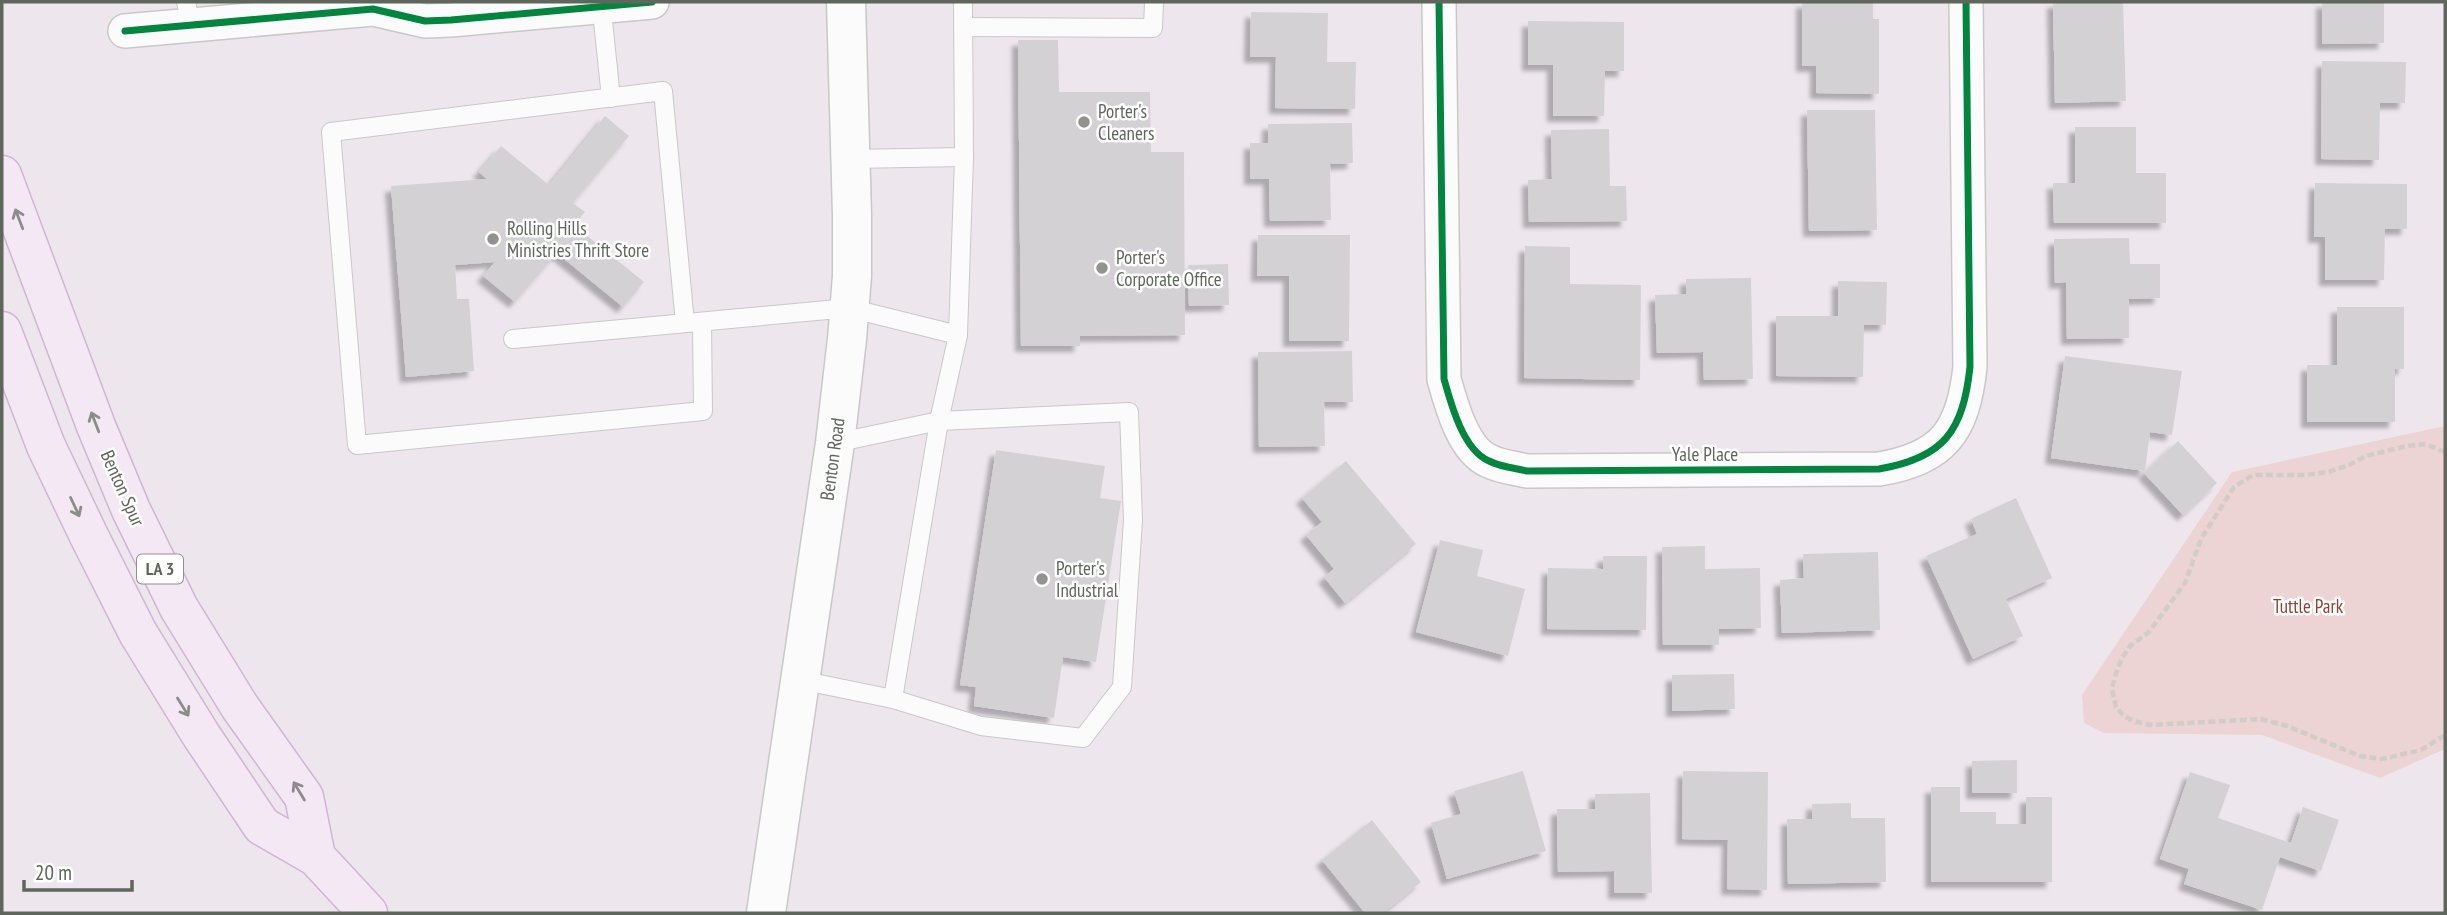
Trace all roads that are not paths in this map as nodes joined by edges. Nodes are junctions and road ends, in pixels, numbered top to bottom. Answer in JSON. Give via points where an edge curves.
{"nodes":[{"id":1,"x":652,"y":2,"type":"edge"},
{"id":2,"x":846,"y":2,"type":"edge"},
{"id":3,"x":963,"y":2,"type":"edge"},
{"id":4,"x":1154,"y":2,"type":"edge"},
{"id":5,"x":1439,"y":2,"type":"edge"},
{"id":6,"x":1966,"y":2,"type":"edge"},
{"id":7,"x":601,"y":4,"type":"edge"},
{"id":8,"x":380,"y":5,"type":"edge"},
{"id":9,"x":188,"y":13,"type":"edge"},
{"id":10,"x":963,"y":27,"type":"junction"},
{"id":11,"x":125,"y":31,"type":"dead end"},
{"id":12,"x":611,"y":98,"type":"junction"},
{"id":13,"x":964,"y":157,"type":"junction"},
{"id":14,"x":851,"y":159,"type":"junction"},
{"id":15,"x":2,"y":175,"type":"edge"},
{"id":16,"x":849,"y":309,"type":"junction"},
{"id":17,"x":693,"y":323,"type":"junction"},
{"id":18,"x":2,"y":331,"type":"edge"},
{"id":19,"x":958,"y":335,"type":"junction"},
{"id":20,"x":513,"y":339,"type":"dead end"},
{"id":21,"x":939,"y":421,"type":"junction"},
{"id":22,"x":835,"y":443,"type":"junction"},
{"id":23,"x":800,"y":680,"type":"junction"},
{"id":24,"x":893,"y":699,"type":"junction"},
{"id":25,"x":316,"y":857,"type":"junction"},
{"id":26,"x":368,"y":913,"type":"edge"},
{"id":27,"x":766,"y":913,"type":"edge"}],
"edges":[{"from":1,"to":7,"type":"street"},
{"from":2,"to":14,"type":"main road","name":"Benton Road"},
{"from":3,"to":10,"type":"lane"},
{"from":4,"to":10,"type":"lane","via":[[1153,28]]},
{"from":5,"to":6,"type":"street","name":"Yale Place","via":[[1444,379],[1451,407],[1474,449],[1486,460],[1527,471],[1879,469],[1908,464],[1945,440],[1964,407],[1970,366]]},
{"from":7,"to":8,"type":"street","via":[[425,20]]},
{"from":7,"to":12,"type":"lane"},
{"from":8,"to":9,"type":"street"},
{"from":9,"to":11,"type":"street"},
{"from":10,"to":13,"type":"lane"},
{"from":12,"to":17,"type":"lane","via":[[663,91]]},
{"from":12,"to":17,"type":"lane","via":[[331,132],[357,445],[703,411]]},
{"from":13,"to":14,"type":"lane"},
{"from":13,"to":19,"type":"lane"},
{"from":14,"to":16,"type":"main road","name":"Benton Road"},
{"from":25,"to":15,"type":"main road","name":"Benton Spur","number":"LA 3","one_way":true,"via":[[304,797],[240,707],[179,608],[131,510]]},
{"from":16,"to":17,"type":"lane"},
{"from":16,"to":19,"type":"lane"},
{"from":16,"to":22,"type":"main road","name":"Benton Road"},
{"from":17,"to":20,"type":"lane"},
{"from":18,"to":25,"type":"main road","number":"LA 3","one_way":true,"via":[[46,446],[138,633],[262,826]]},
{"from":19,"to":21,"type":"lane"},
{"from":21,"to":22,"type":"lane"},
{"from":21,"to":24,"type":"lane"},
{"from":21,"to":24,"type":"lane","via":[[1129,412],[1133,520],[1122,687],[1083,738],[981,726]]},
{"from":22,"to":23,"type":"main road","name":"Benton Road"},
{"from":23,"to":24,"type":"lane"},
{"from":23,"to":27,"type":"main road","name":"Benton Road"},
{"from":25,"to":26,"type":"main road","number":"LA 3"}]}
